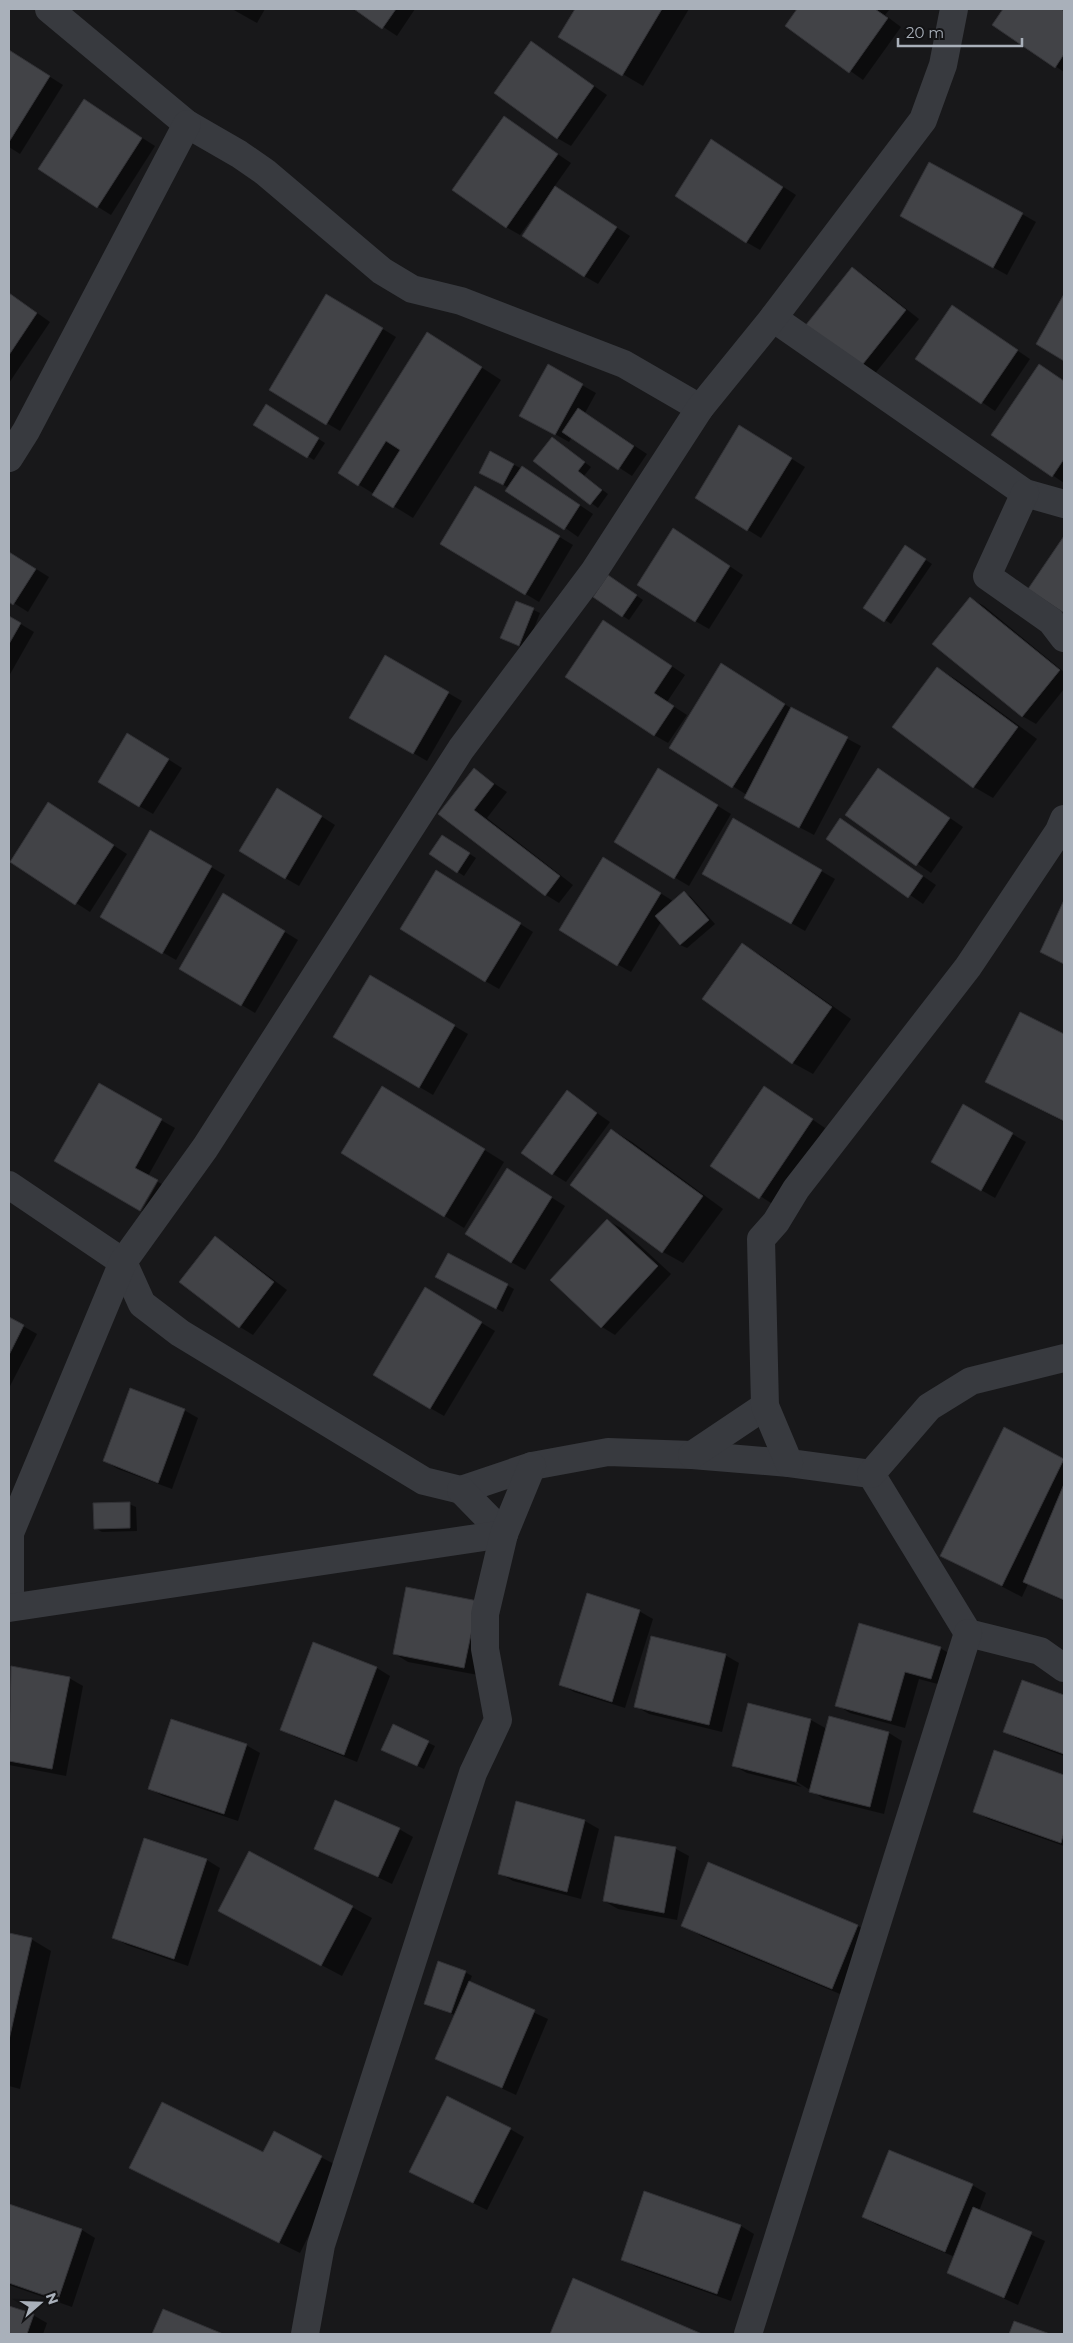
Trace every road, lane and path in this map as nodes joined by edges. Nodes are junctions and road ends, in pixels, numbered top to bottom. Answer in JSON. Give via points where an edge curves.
{"nodes":[{"id":1,"x":49,"y":9,"type":"edge"},
{"id":2,"x":954,"y":9,"type":"edge"},
{"id":3,"x":187,"y":124,"type":"junction"},
{"id":4,"x":773,"y":318,"type":"junction"},
{"id":5,"x":700,"y":408,"type":"junction"},
{"id":6,"x":9,"y":458,"type":"edge"},
{"id":7,"x":1025,"y":493,"type":"junction"},
{"id":8,"x":1064,"y":504,"type":"edge"},
{"id":9,"x":1064,"y":638,"type":"edge"},
{"id":10,"x":1064,"y":819,"type":"edge"},
{"id":11,"x":9,"y":1185,"type":"edge"},
{"id":12,"x":124,"y":1262,"type":"junction"},
{"id":13,"x":1064,"y":1358,"type":"edge"},
{"id":14,"x":765,"y":1406,"type":"junction"},
{"id":15,"x":692,"y":1455,"type":"junction"},
{"id":16,"x":789,"y":1463,"type":"junction"},
{"id":17,"x":532,"y":1466,"type":"junction"},
{"id":18,"x":871,"y":1474,"type":"junction"},
{"id":19,"x":461,"y":1490,"type":"junction"},
{"id":20,"x":504,"y":1534,"type":"junction"},
{"id":21,"x":9,"y":1608,"type":"edge"},
{"id":22,"x":968,"y":1633,"type":"junction"},
{"id":23,"x":1064,"y":1668,"type":"edge"},
{"id":24,"x":305,"y":2334,"type":"edge"},
{"id":25,"x":748,"y":2334,"type":"edge"}],
"edges":[{"from":1,"to":3,"type":"street"},
{"from":2,"to":4,"type":"street","via":[[943,65],[924,120]]},
{"from":3,"to":5,"type":"street","via":[[265,172],[382,270],[412,289],[461,301],[624,364]]},
{"from":3,"to":6,"type":"street"},
{"from":4,"to":5,"type":"street"},
{"from":4,"to":7,"type":"street"},
{"from":5,"to":12,"type":"street","via":[[593,574],[461,750],[205,1148]]},
{"from":7,"to":8,"type":"street"},
{"from":7,"to":9,"type":"street","via":[[987,576],[1051,621]]},
{"from":10,"to":14,"type":"street","via":[[968,967],[761,1238]]},
{"from":11,"to":12,"type":"street"},
{"from":12,"to":19,"type":"street","via":[[142,1304],[180,1333],[424,1481]]},
{"from":12,"to":21,"type":"street","via":[[10,1534]]},
{"from":13,"to":18,"type":"street","via":[[971,1381],[929,1407]]},
{"from":14,"to":15,"type":"street"},
{"from":14,"to":16,"type":"street"},
{"from":15,"to":16,"type":"street"},
{"from":15,"to":17,"type":"street","via":[[608,1452]]},
{"from":16,"to":18,"type":"street"},
{"from":17,"to":19,"type":"street"},
{"from":17,"to":20,"type":"street"},
{"from":18,"to":22,"type":"street"},
{"from":19,"to":20,"type":"street"},
{"from":20,"to":21,"type":"street"},
{"from":20,"to":24,"type":"street","via":[[485,1614],[485,1649],[498,1720],[473,1773],[324,2236]]},
{"from":22,"to":23,"type":"street","via":[[1040,1651]]},
{"from":22,"to":25,"type":"street"}]}
